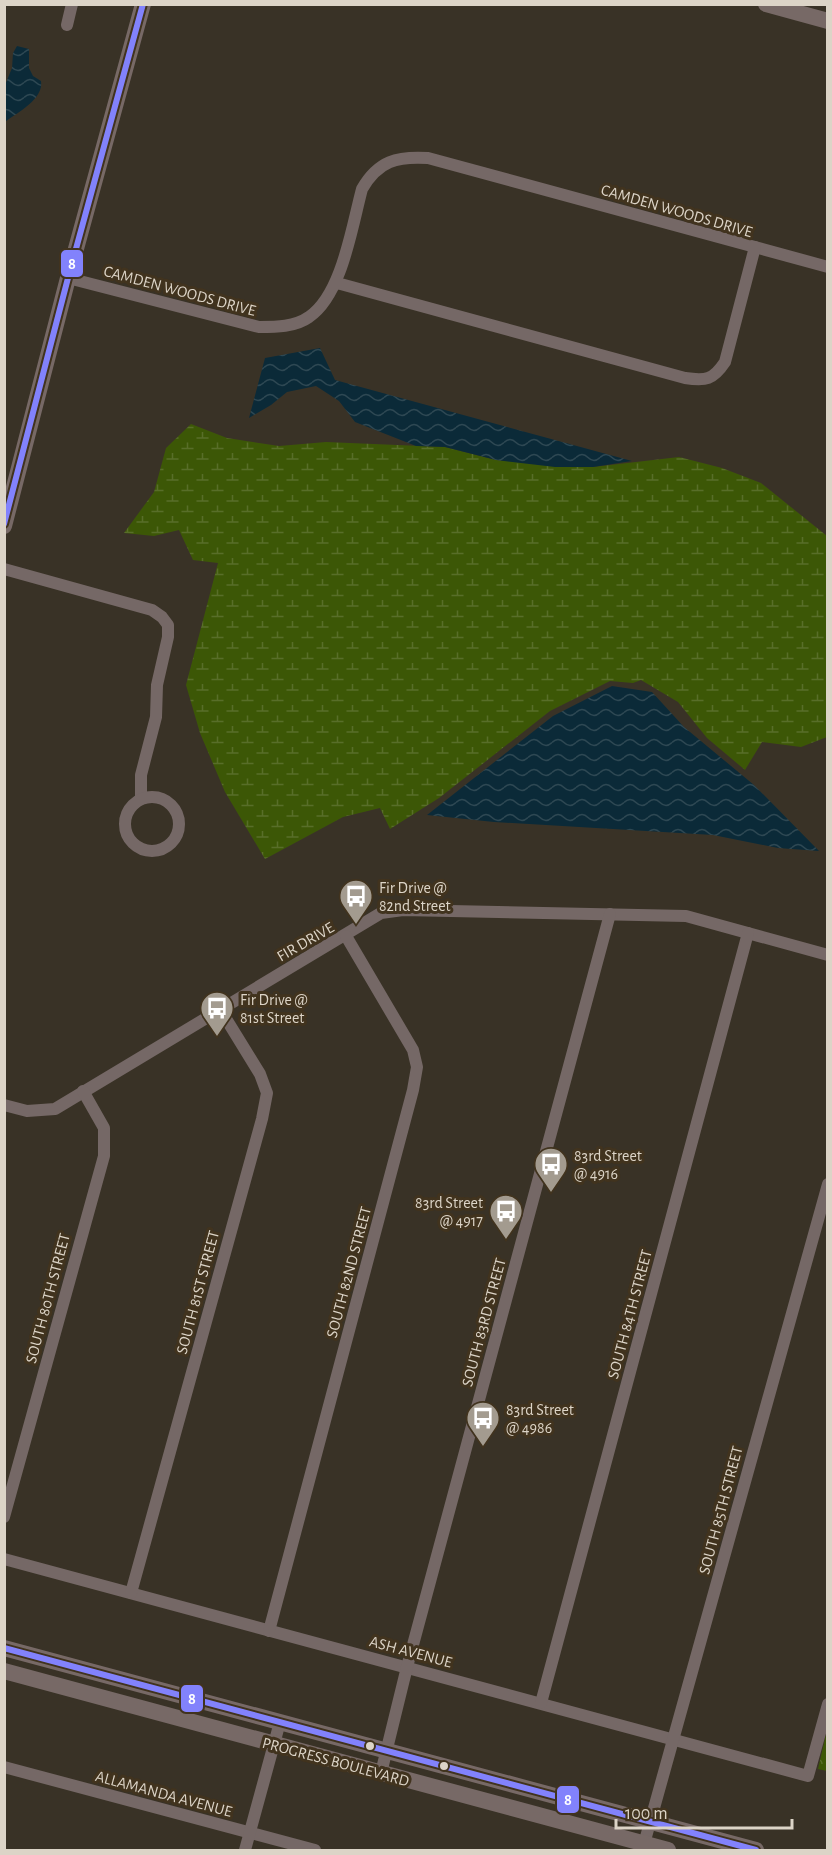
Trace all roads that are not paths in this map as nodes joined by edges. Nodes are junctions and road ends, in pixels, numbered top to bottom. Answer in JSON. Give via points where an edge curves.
{"nodes":[{"id":1,"x":72,"y":4,"type":"edge"},
{"id":2,"x":143,"y":4,"type":"edge"},
{"id":3,"x":766,"y":4,"type":"edge"},
{"id":4,"x":828,"y":21,"type":"edge"},
{"id":5,"x":66,"y":25,"type":"dead end"},
{"id":6,"x":754,"y":247,"type":"junction"},
{"id":7,"x":828,"y":267,"type":"edge"},
{"id":8,"x":68,"y":278,"type":"junction"},
{"id":9,"x":337,"y":283,"type":"junction"},
{"id":10,"x":4,"y":526,"type":"edge"},
{"id":11,"x":4,"y":569,"type":"edge"},
{"id":12,"x":141,"y":799,"type":"junction"},
{"id":13,"x":610,"y":915,"type":"junction"},
{"id":14,"x":748,"y":933,"type":"junction"},
{"id":15,"x":346,"y":936,"type":"junction"},
{"id":16,"x":828,"y":955,"type":"edge"},
{"id":17,"x":220,"y":1009,"type":"junction"},
{"id":18,"x":83,"y":1091,"type":"junction"},
{"id":19,"x":4,"y":1105,"type":"edge"},
{"id":20,"x":828,"y":1184,"type":"edge"},
{"id":21,"x":4,"y":1517,"type":"edge"},
{"id":22,"x":4,"y":1559,"type":"edge"},
{"id":23,"x":131,"y":1593,"type":"junction"},
{"id":24,"x":269,"y":1631,"type":"junction"},
{"id":25,"x":4,"y":1648,"type":"edge"},
{"id":26,"x":407,"y":1667,"type":"junction"},
{"id":27,"x":4,"y":1671,"type":"edge"},
{"id":28,"x":541,"y":1703,"type":"junction"},
{"id":29,"x":828,"y":1704,"type":"edge"},
{"id":30,"x":280,"y":1722,"type":"junction"},
{"id":31,"x":674,"y":1740,"type":"junction"},
{"id":32,"x":274,"y":1744,"type":"junction"},
{"id":33,"x":386,"y":1750,"type":"junction"},
{"id":34,"x":4,"y":1767,"type":"edge"},
{"id":35,"x":381,"y":1773,"type":"junction"},
{"id":36,"x":650,"y":1822,"type":"junction"},
{"id":37,"x":250,"y":1833,"type":"junction"},
{"id":38,"x":644,"y":1844,"type":"junction"},
{"id":39,"x":245,"y":1851,"type":"edge"},
{"id":40,"x":315,"y":1851,"type":"edge"},
{"id":41,"x":668,"y":1851,"type":"edge"},
{"id":42,"x":756,"y":1851,"type":"edge"}],
"edges":[{"from":1,"to":5,"type":"street"},
{"from":2,"to":8,"type":"main road"},
{"from":3,"to":4,"type":"main road"},
{"from":6,"to":7,"type":"street"},
{"from":6,"to":9,"type":"street","name":"CAMDEN WOODS DRIVE","via":[[428,158],[406,156],[376,170],[362,189]]},
{"from":6,"to":9,"type":"street","name":"CAMDEN WOODS DRIVE","via":[[725,362],[717,374],[701,380]]},
{"from":8,"to":9,"type":"street","name":"CAMDEN WOODS DRIVE","via":[[260,327],[287,326],[309,318]]},
{"from":8,"to":10,"type":"main road"},
{"from":11,"to":12,"type":"street","via":[[152,610],[168,625],[157,685],[156,717],[141,775]]},
{"from":12,"to":12,"type":"street","via":[[166,801],[177,815],[178,832],[159,850],[142,849],[125,829],[128,812]]},
{"from":13,"to":14,"type":"street","name":"FIR DRIVE","via":[[686,916]]},
{"from":13,"to":15,"type":"street","name":"FIR DRIVE","via":[[403,910],[381,913]]},
{"from":13,"to":26,"type":"street","name":"SOUTH 83RD STREET"},
{"from":14,"to":16,"type":"street","name":"FIR DRIVE"},
{"from":14,"to":28,"type":"street","name":"SOUTH 84TH STREET"},
{"from":15,"to":17,"type":"street","name":"FIR DRIVE"},
{"from":15,"to":24,"type":"street","name":"SOUTH 82ND STREET","via":[[413,1050],[417,1067]]},
{"from":17,"to":18,"type":"street","name":"FIR DRIVE"},
{"from":17,"to":23,"type":"street","name":"SOUTH 81ST STREET","via":[[261,1074],[267,1093]]},
{"from":18,"to":19,"type":"street","name":"FIR DRIVE","via":[[55,1109],[27,1111]]},
{"from":18,"to":21,"type":"street","name":"SOUTH 80TH STREET","via":[[104,1128],[104,1156]]},
{"from":20,"to":31,"type":"street","name":"SOUTH 85TH STREET"},
{"from":22,"to":23,"type":"street","name":"ASH AVENUE"},
{"from":23,"to":24,"type":"street","name":"ASH AVENUE"},
{"from":24,"to":26,"type":"street","name":"ASH AVENUE"},
{"from":25,"to":30,"type":"main road","name":"PROGRESS BOULEVARD"},
{"from":26,"to":28,"type":"street","name":"ASH AVENUE"},
{"from":26,"to":33,"type":"street","name":"SOUTH 83RD STREET"},
{"from":27,"to":32,"type":"main road","name":"PROGRESS BOULEVARD"},
{"from":28,"to":31,"type":"street","name":"ASH AVENUE"},
{"from":29,"to":31,"type":"street","name":"ASH AVENUE","via":[[808,1776]]},
{"from":30,"to":32,"type":"street"},
{"from":30,"to":33,"type":"main road","name":"PROGRESS BOULEVARD"},
{"from":31,"to":36,"type":"street","name":"SOUTH 85TH STREET"},
{"from":32,"to":35,"type":"main road","name":"PROGRESS BOULEVARD"},
{"from":32,"to":37,"type":"street"},
{"from":33,"to":35,"type":"street","name":"SOUTH 83RD STREET"},
{"from":33,"to":36,"type":"main road","name":"PROGRESS BOULEVARD"},
{"from":34,"to":37,"type":"street","name":"ALLAMANDA AVENUE"},
{"from":35,"to":38,"type":"main road","name":"PROGRESS BOULEVARD"},
{"from":36,"to":38,"type":"street","name":"SOUTH 85TH STREET"},
{"from":36,"to":42,"type":"main road","name":"PROGRESS BOULEVARD"},
{"from":37,"to":39,"type":"street"},
{"from":37,"to":40,"type":"street","name":"ALLAMANDA AVENUE"},
{"from":38,"to":41,"type":"main road","name":"PROGRESS BOULEVARD"}]}
